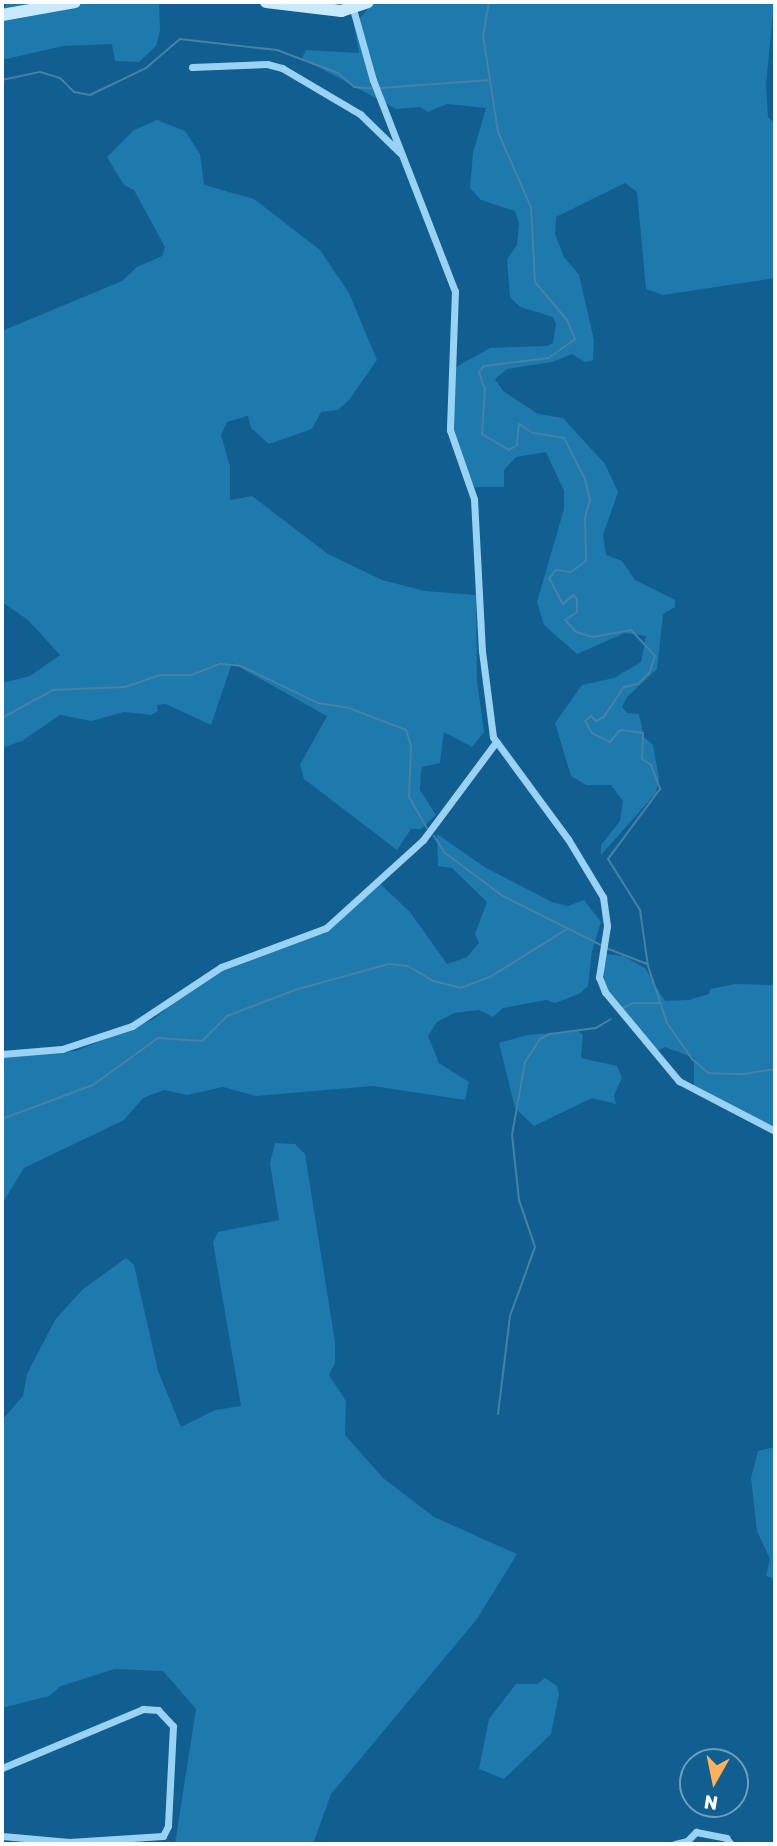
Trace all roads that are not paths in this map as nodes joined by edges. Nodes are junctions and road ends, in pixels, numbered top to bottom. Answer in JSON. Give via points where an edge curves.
{"nodes":[{"id":1,"x":75,"y":2,"type":"edge"},
{"id":2,"x":266,"y":2,"type":"edge"},
{"id":3,"x":368,"y":2,"type":"edge"},
{"id":4,"x":353,"y":9,"type":"junction"},
{"id":5,"x":2,"y":15,"type":"edge"},
{"id":6,"x":192,"y":67,"type":"dead end"},
{"id":7,"x":405,"y":158,"type":"junction"},
{"id":8,"x":496,"y":742,"type":"junction"},
{"id":9,"x":2,"y":1054,"type":"edge"},
{"id":10,"x":775,"y":1131,"type":"edge"},
{"id":11,"x":2,"y":1768,"type":"edge"},
{"id":12,"x":2,"y":1836,"type":"edge"},
{"id":13,"x":47,"y":1843,"type":"edge"},
{"id":14,"x":69,"y":1843,"type":"edge"},
{"id":15,"x":675,"y":1844,"type":"edge"},
{"id":16,"x":731,"y":1844,"type":"edge"}],
"edges":[{"from":1,"to":5,"type":"street"},
{"from":2,"to":4,"type":"street"},
{"from":3,"to":4,"type":"street"},
{"from":4,"to":7,"type":"street","via":[[377,93]]},
{"from":6,"to":7,"type":"street","via":[[267,64],[282,68],[360,114]]},
{"from":7,"to":8,"type":"street","via":[[455,291],[450,430],[474,499],[482,651]]},
{"from":8,"to":9,"type":"street","via":[[423,840],[326,928],[221,967],[132,1026],[62,1049]]},
{"from":8,"to":10,"type":"street","via":[[598,885],[607,913],[601,985],[671,1074]]},
{"from":11,"to":14,"type":"street","via":[[143,1709],[158,1710],[169,1720],[174,1741],[166,1834],[156,1839]]},
{"from":12,"to":13,"type":"street"},
{"from":13,"to":14,"type":"street"},
{"from":15,"to":16,"type":"street","via":[[696,1832],[726,1838]]}]}
